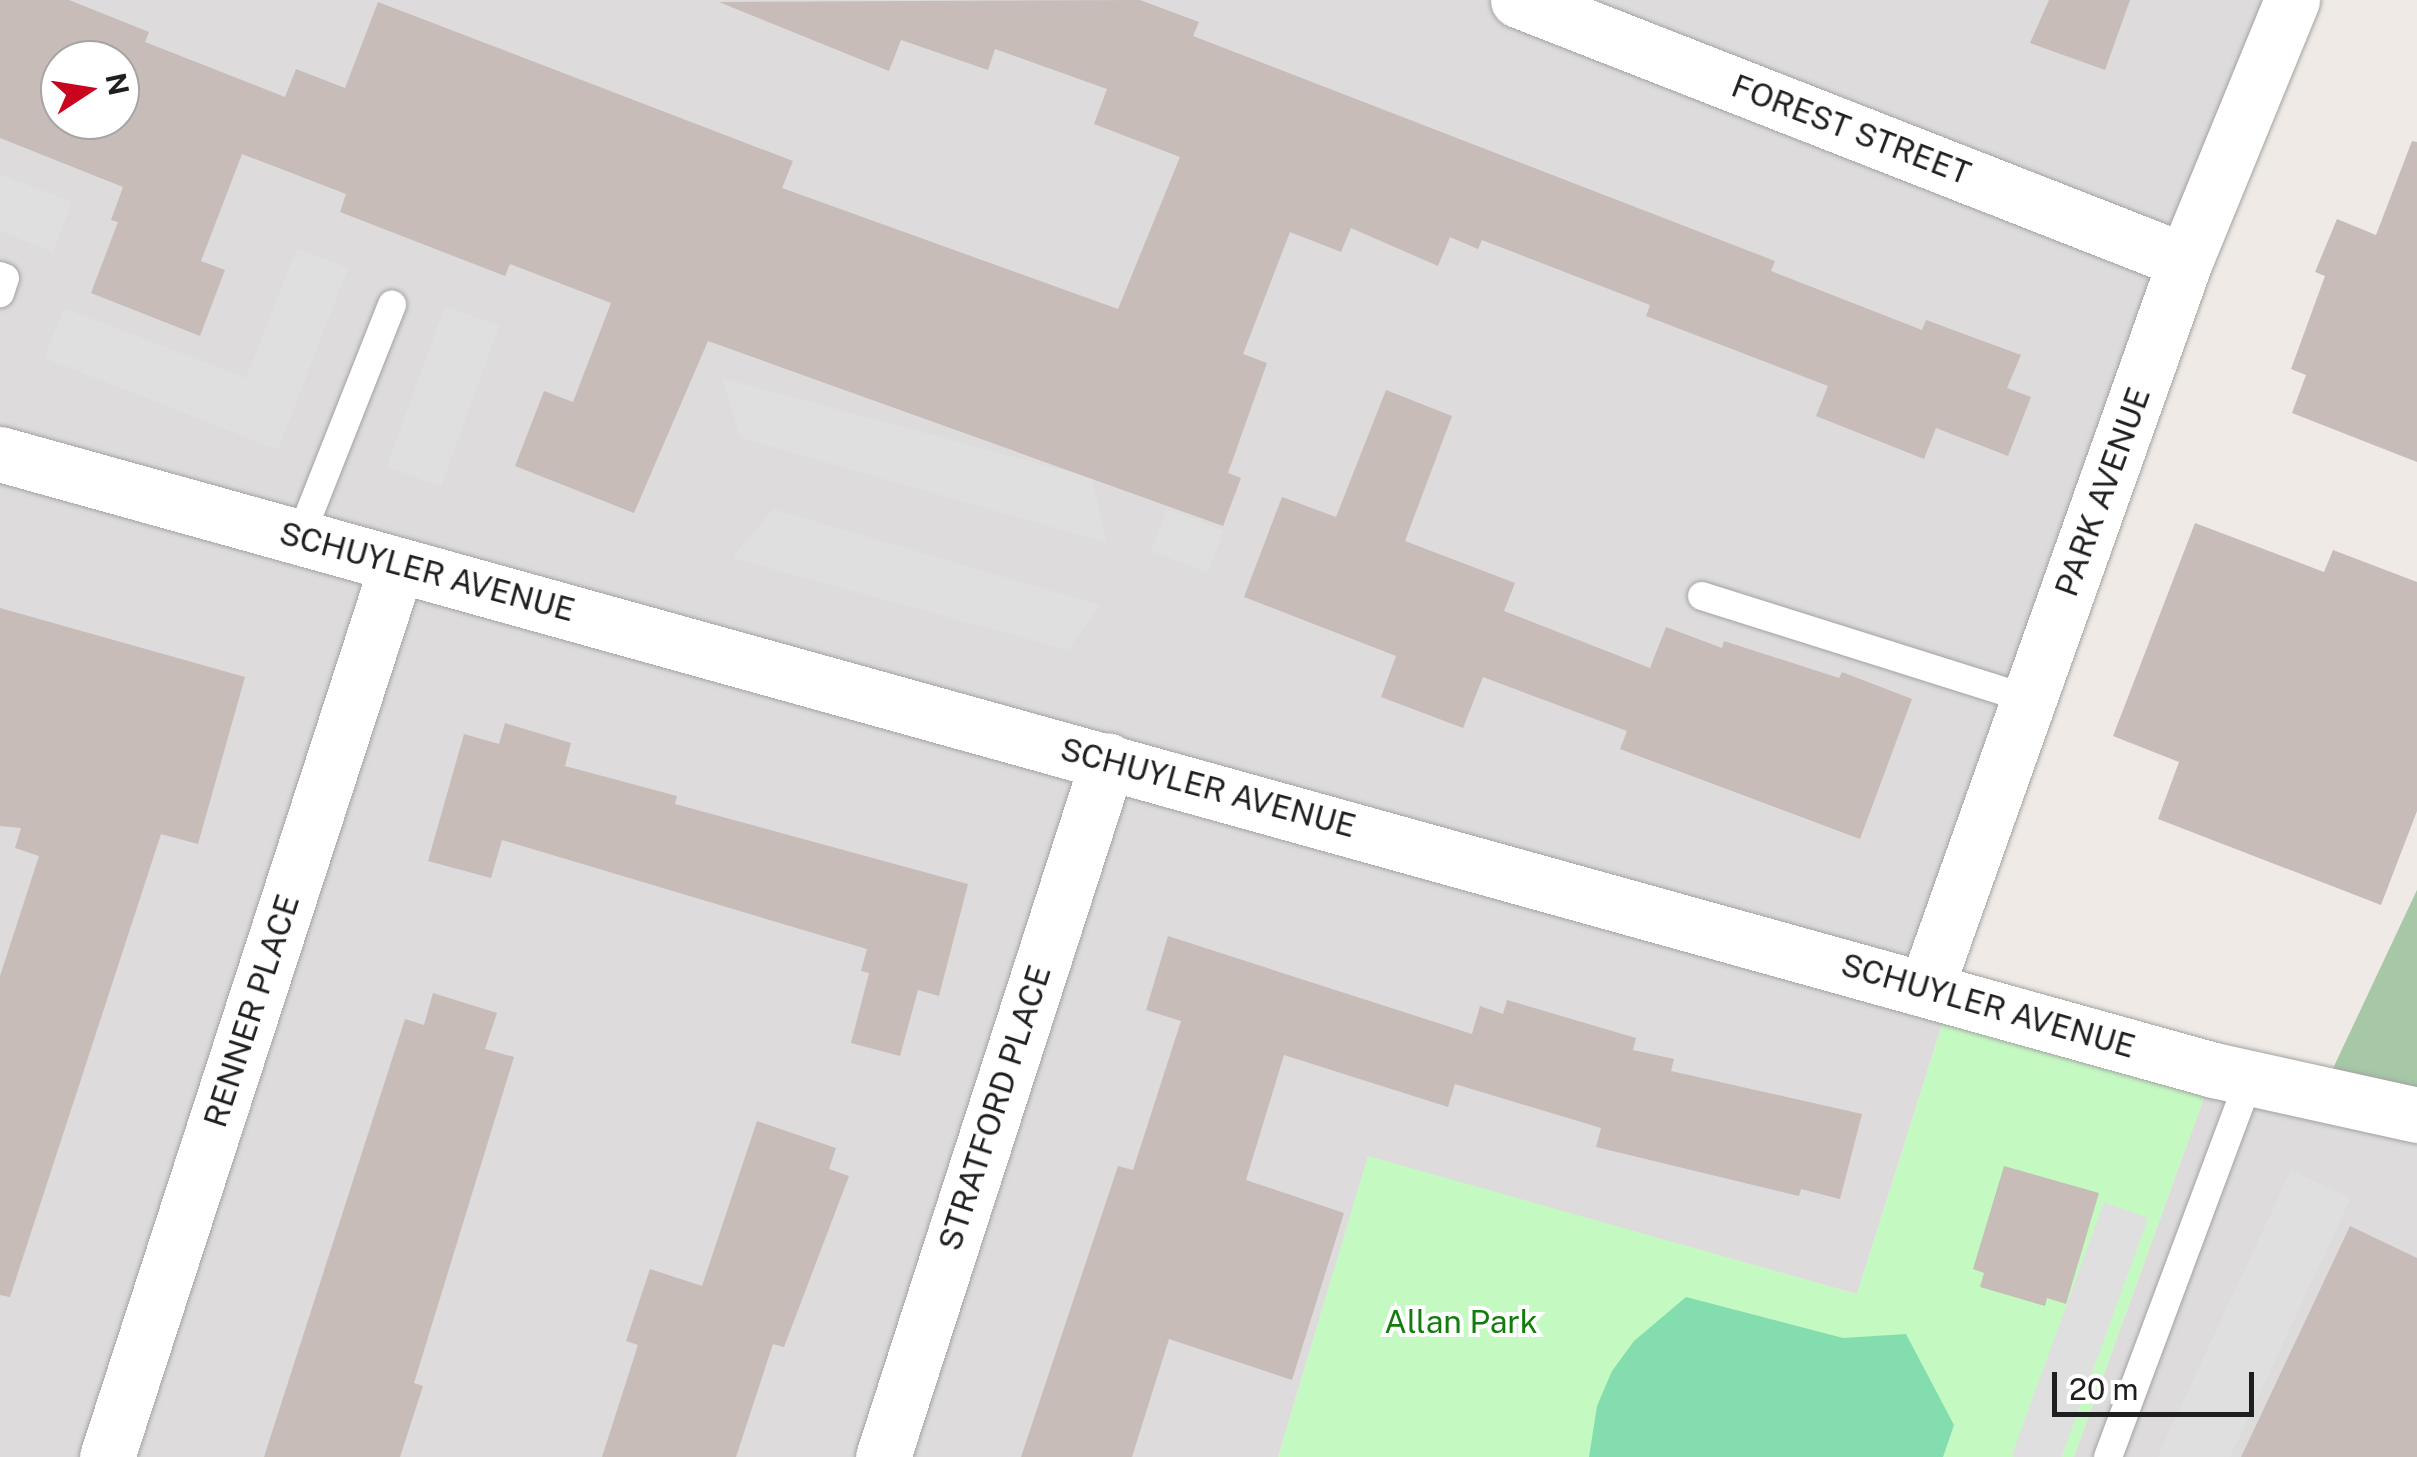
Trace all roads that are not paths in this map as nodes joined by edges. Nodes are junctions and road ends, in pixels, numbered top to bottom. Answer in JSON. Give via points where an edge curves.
{"nodes":[{"id":1,"x":1518,"y":0,"type":"edge"},
{"id":2,"x":2292,"y":0,"type":"edge"},
{"id":3,"x":2186,"y":261,"type":"junction"},
{"id":4,"x":0,"y":276,"type":"edge"},
{"id":5,"x":0,"y":293,"type":"edge"},
{"id":6,"x":392,"y":304,"type":"dead end"},
{"id":7,"x":0,"y":454,"type":"edge"},
{"id":8,"x":300,"y":537,"type":"junction"},
{"id":9,"x":398,"y":565,"type":"junction"},
{"id":10,"x":1702,"y":596,"type":"dead end"},
{"id":11,"x":2028,"y":700,"type":"junction"},
{"id":12,"x":1108,"y":760,"type":"junction"},
{"id":13,"x":1926,"y":988,"type":"junction"},
{"id":14,"x":2248,"y":1079,"type":"junction"},
{"id":15,"x":2413,"y":1110,"type":"edge"},
{"id":16,"x":2106,"y":1454,"type":"edge"},
{"id":17,"x":107,"y":1457,"type":"edge"},
{"id":18,"x":883,"y":1457,"type":"edge"}],
"edges":[{"from":1,"to":3,"type":"street","name":"FOREST STREET"},
{"from":2,"to":3,"type":"street","name":"PARK AVENUE"},
{"from":3,"to":11,"type":"street","name":"PARK AVENUE"},
{"from":4,"to":5,"type":"lane","via":[[6,278]]},
{"from":6,"to":8,"type":"lane"},
{"from":7,"to":8,"type":"street","name":"SCHUYLER AVENUE"},
{"from":8,"to":9,"type":"street","name":"SCHUYLER AVENUE"},
{"from":9,"to":12,"type":"street","name":"SCHUYLER AVENUE"},
{"from":9,"to":17,"type":"street","name":"RENNER PLACE"},
{"from":10,"to":11,"type":"lane"},
{"from":11,"to":13,"type":"street","name":"PARK AVENUE"},
{"from":12,"to":13,"type":"street","name":"SCHUYLER AVENUE"},
{"from":12,"to":18,"type":"street","name":"STRATFORD PLACE"},
{"from":13,"to":14,"type":"street","name":"SCHUYLER AVENUE"},
{"from":14,"to":15,"type":"street","name":"SCHUYLER AVENUE"},
{"from":14,"to":16,"type":"lane"}]}
